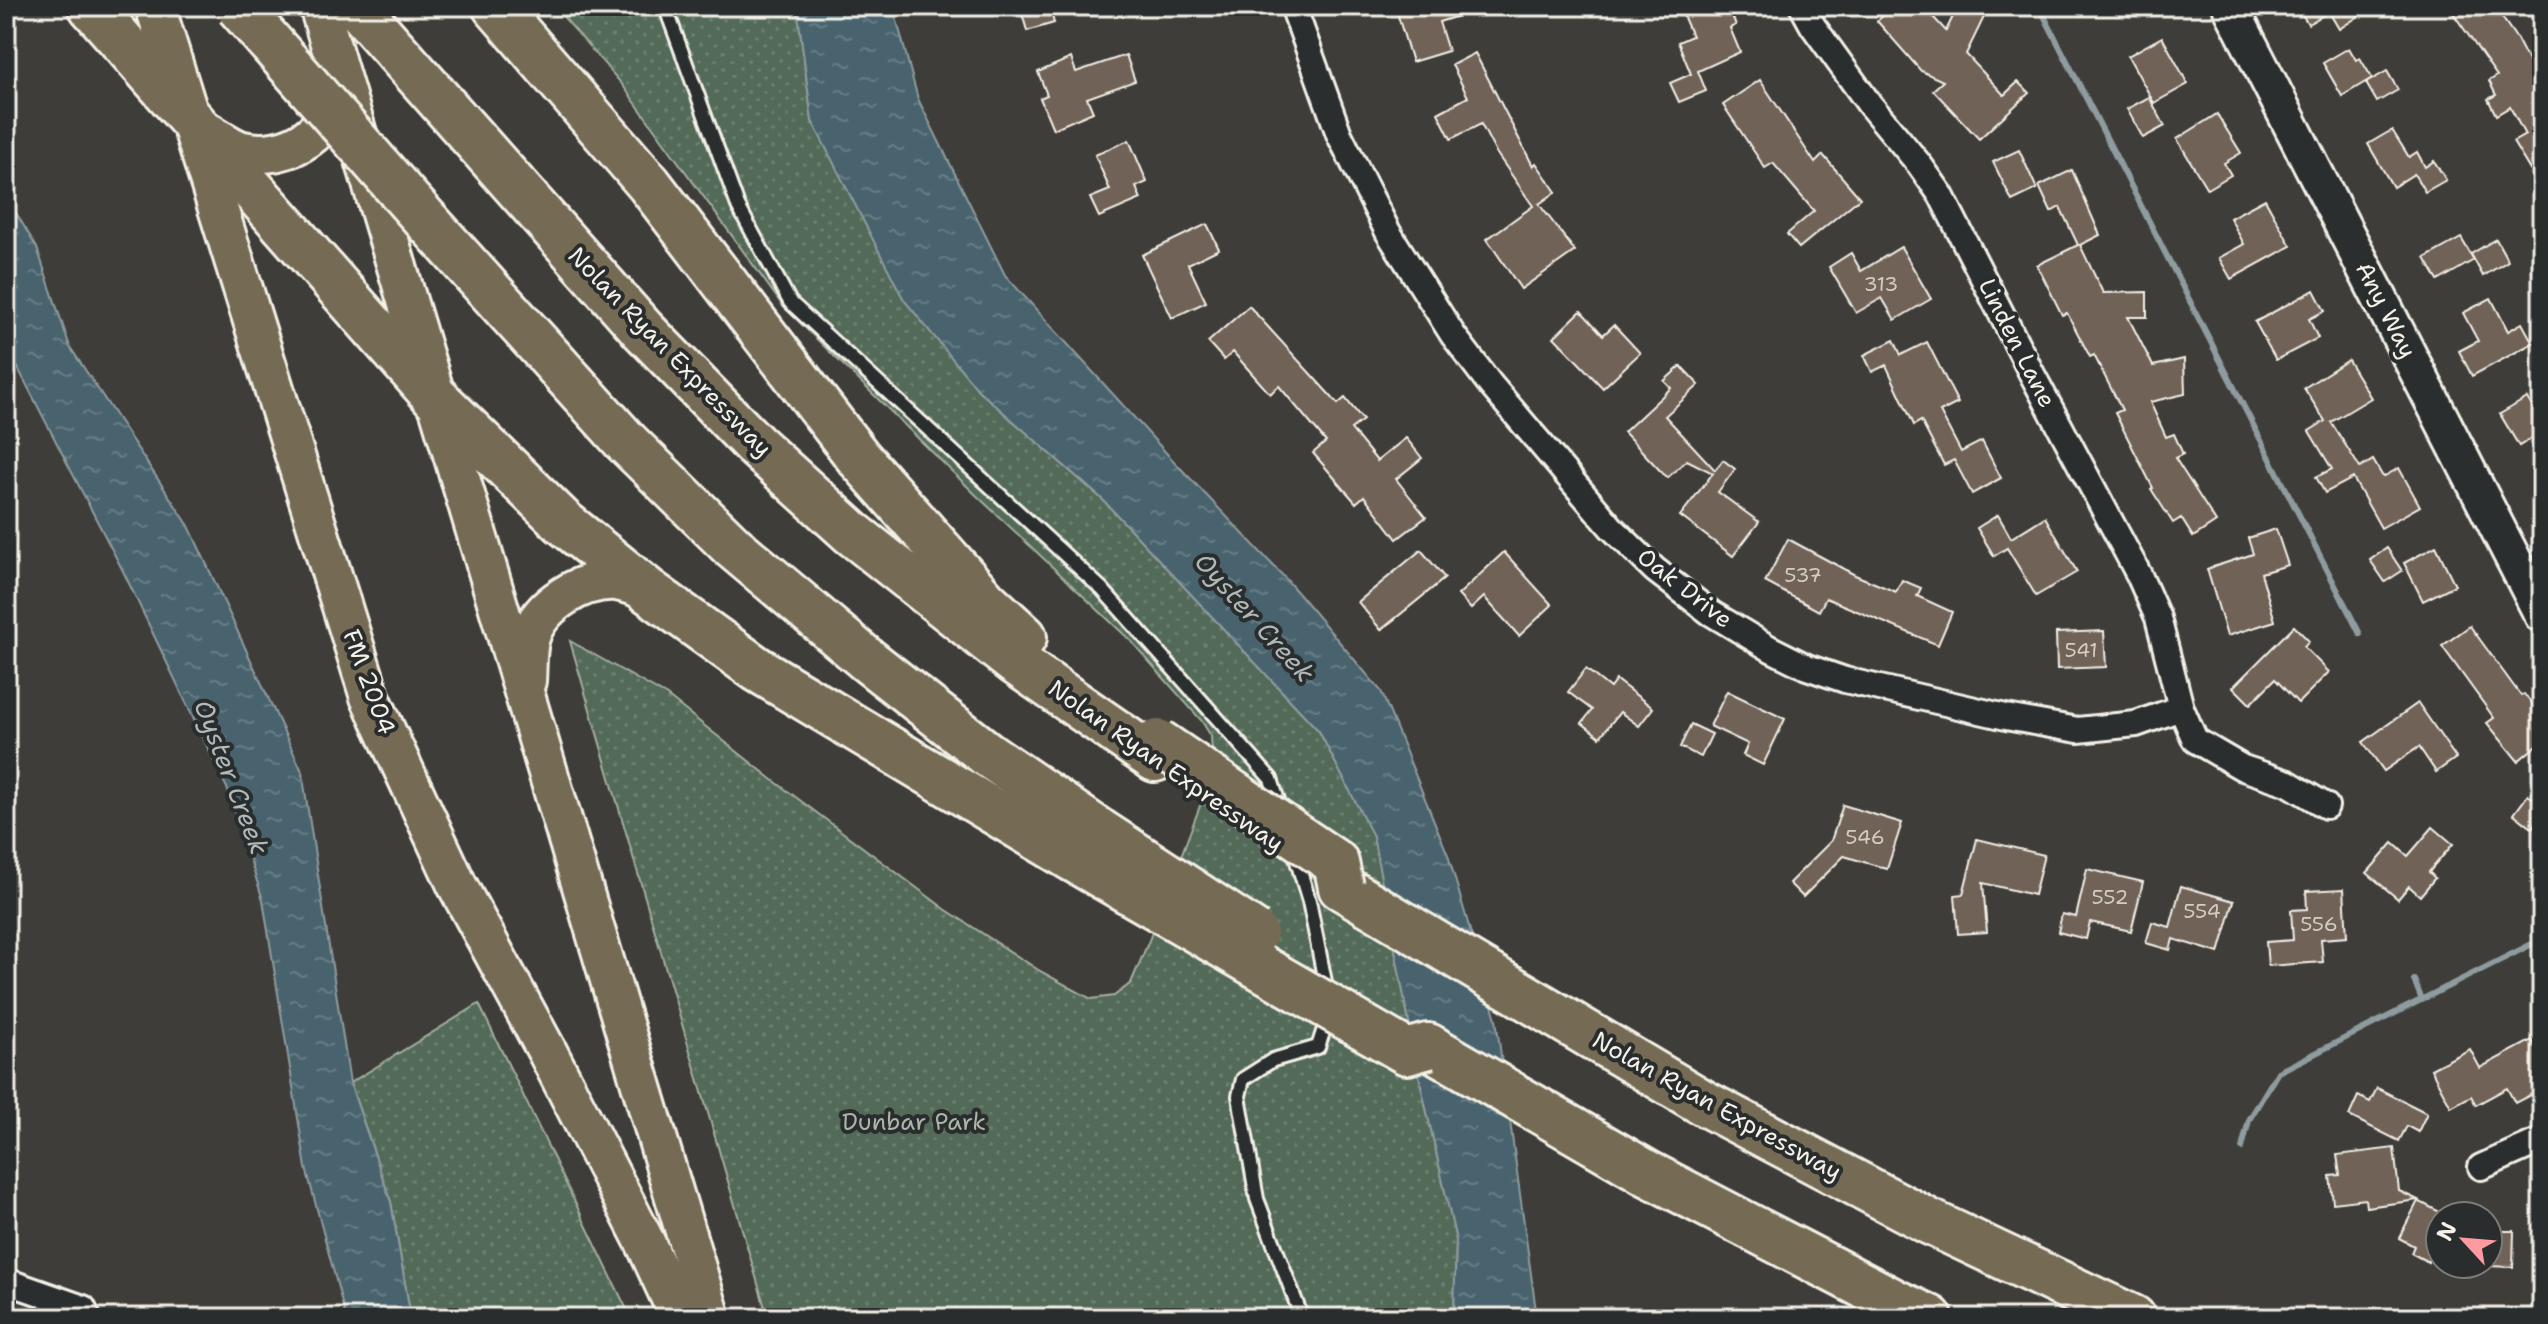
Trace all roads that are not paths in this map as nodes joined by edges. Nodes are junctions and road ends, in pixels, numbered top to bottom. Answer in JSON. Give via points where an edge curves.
{"nodes":[{"id":1,"x":91,"y":6,"type":"edge"},
{"id":2,"x":155,"y":6,"type":"edge"},
{"id":3,"x":238,"y":6,"type":"edge"},
{"id":4,"x":356,"y":6,"type":"edge"},
{"id":5,"x":495,"y":6,"type":"edge"},
{"id":6,"x":665,"y":6,"type":"edge"},
{"id":7,"x":1293,"y":6,"type":"edge"},
{"id":8,"x":1802,"y":6,"type":"edge"},
{"id":9,"x":2230,"y":6,"type":"edge"},
{"id":10,"x":324,"y":23,"type":"edge"},
{"id":11,"x":191,"y":122,"type":"junction"},
{"id":12,"x":435,"y":397,"type":"junction"},
{"id":13,"x":647,"y":590,"type":"junction"},
{"id":14,"x":2542,"y":615,"type":"edge"},
{"id":15,"x":525,"y":696,"type":"junction"},
{"id":16,"x":2181,"y":708,"type":"junction"},
{"id":17,"x":1156,"y":750,"type":"junction"},
{"id":18,"x":2326,"y":806,"type":"dead end"},
{"id":19,"x":1086,"y":845,"type":"junction"},
{"id":20,"x":2542,"y":1140,"type":"edge"},
{"id":21,"x":2481,"y":1167,"type":"dead end"},
{"id":22,"x":6,"y":1281,"type":"edge"},
{"id":23,"x":88,"y":1318,"type":"edge"},
{"id":24,"x":680,"y":1318,"type":"edge"},
{"id":25,"x":711,"y":1318,"type":"edge"},
{"id":26,"x":1302,"y":1318,"type":"edge"},
{"id":27,"x":1930,"y":1318,"type":"edge"},
{"id":28,"x":2133,"y":1318,"type":"edge"}],
"edges":[{"from":1,"to":11,"type":"highway"},
{"from":2,"to":11,"type":"main road","name":"FM 2004","number":"FM 2004"},
{"from":3,"to":19,"type":"highway","bridge":true,"via":[[626,442],[733,547],[987,754]]},
{"from":4,"to":17,"type":"highway","name":"Nolan Ryan Expressway","via":[[643,330],[755,445],[852,533],[1015,662]]},
{"from":5,"to":17,"type":"highway","via":[[649,184],[858,457],[986,602]]},
{"from":6,"to":26,"type":"lane","via":[[738,206],[790,302],[1102,589],[1271,779],[1309,901],[1331,1010],[1318,1047],[1273,1060],[1243,1079],[1239,1096],[1257,1199]]},
{"from":7,"to":16,"type":"street","name":"Oak Drive","via":[[1339,134],[1388,232],[1453,335],[1611,527],[1655,570],[1711,613],[1771,649],[1845,680],[2078,730],[2136,724]]},
{"from":8,"to":16,"type":"street","name":"Linden Lane","via":[[1941,195],[2139,575],[2158,618]]},
{"from":9,"to":14,"type":"street","name":"Any Way"},
{"from":10,"to":11,"type":"main road","via":[[335,87],[320,128],[306,141],[286,150],[241,151]]},
{"from":10,"to":12,"type":"main road"},
{"from":11,"to":12,"type":"highway"},
{"from":11,"to":24,"type":"main road","name":"FM 2004","number":"FM 2004","via":[[370,697],[457,885],[583,1120]]},
{"from":12,"to":13,"type":"highway","via":[[563,522]]},
{"from":12,"to":15,"type":"main road"},
{"from":13,"to":15,"type":"main road","via":[[613,581],[558,600],[529,640]]},
{"from":13,"to":19,"type":"highway","via":[[757,669]]},
{"from":15,"to":25,"type":"main road"},
{"from":16,"to":18,"type":"street","via":[[2195,740]]},
{"from":17,"to":28,"type":"highway","name":"Nolan Ryan Expressway","bridge":true,"via":[[1336,863],[1341,887],[1644,1069],[1928,1221]]},
{"from":19,"to":27,"type":"highway","bridge":true,"via":[[1407,1052],[1428,1046],[1593,1142]]},
{"from":20,"to":21,"type":"street"},
{"from":22,"to":23,"type":"street","via":[[83,1308]]}]}
